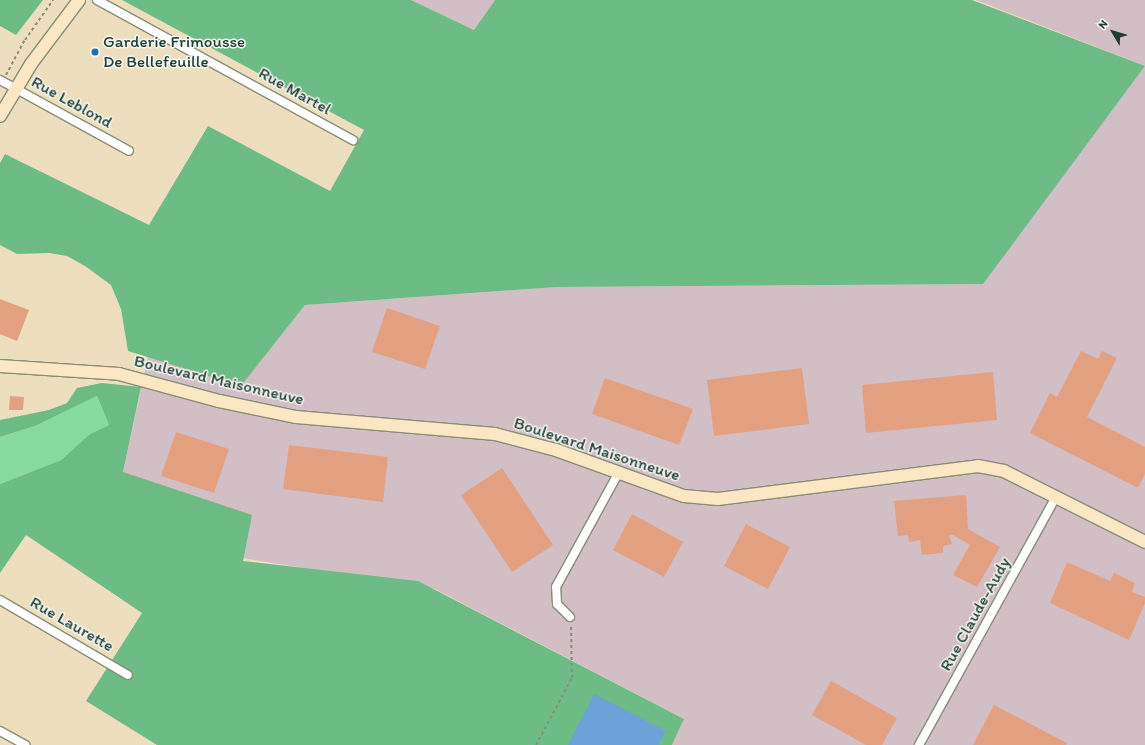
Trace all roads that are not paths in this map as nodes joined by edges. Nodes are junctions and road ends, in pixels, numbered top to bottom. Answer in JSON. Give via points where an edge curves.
{"nodes":[{"id":1,"x":79,"y":0,"type":"edge"},
{"id":2,"x":97,"y":0,"type":"edge"},
{"id":3,"x":3,"y":77,"type":"edge"},
{"id":4,"x":15,"y":88,"type":"junction"},
{"id":5,"x":0,"y":116,"type":"edge"},
{"id":6,"x":353,"y":140,"type":"dead end"},
{"id":7,"x":129,"y":151,"type":"dead end"},
{"id":8,"x":0,"y":366,"type":"edge"},
{"id":9,"x":619,"y":472,"type":"junction"},
{"id":10,"x":1056,"y":497,"type":"junction"},
{"id":11,"x":1145,"y":542,"type":"edge"},
{"id":12,"x":0,"y":600,"type":"edge"},
{"id":13,"x":570,"y":617,"type":"road end"},
{"id":14,"x":128,"y":675,"type":"dead end"},
{"id":15,"x":0,"y":731,"type":"edge"},
{"id":16,"x":25,"y":745,"type":"edge"},
{"id":17,"x":919,"y":745,"type":"edge"}],
"edges":[{"from":1,"to":4,"type":"street"},
{"from":2,"to":6,"type":"street","name":"Rue Martel"},
{"from":3,"to":4,"type":"street","name":"Rue Leblond"},
{"from":4,"to":5,"type":"street"},
{"from":4,"to":7,"type":"street","name":"Rue Leblond"},
{"from":8,"to":9,"type":"street","name":"Boulevard Maisonneuve","via":[[139,378],[219,400],[296,417],[495,434],[531,442]]},
{"from":9,"to":10,"type":"street","name":"Boulevard Maisonneuve","via":[[684,496],[718,499],[978,466],[1004,470]]},
{"from":9,"to":13,"type":"street","via":[[556,587],[557,604]]},
{"from":10,"to":11,"type":"street","name":"Boulevard Maisonneuve"},
{"from":10,"to":17,"type":"street","name":"Rue Claude-Audy"},
{"from":12,"to":14,"type":"street","name":"Rue Laurette"},
{"from":15,"to":16,"type":"street"}]}
